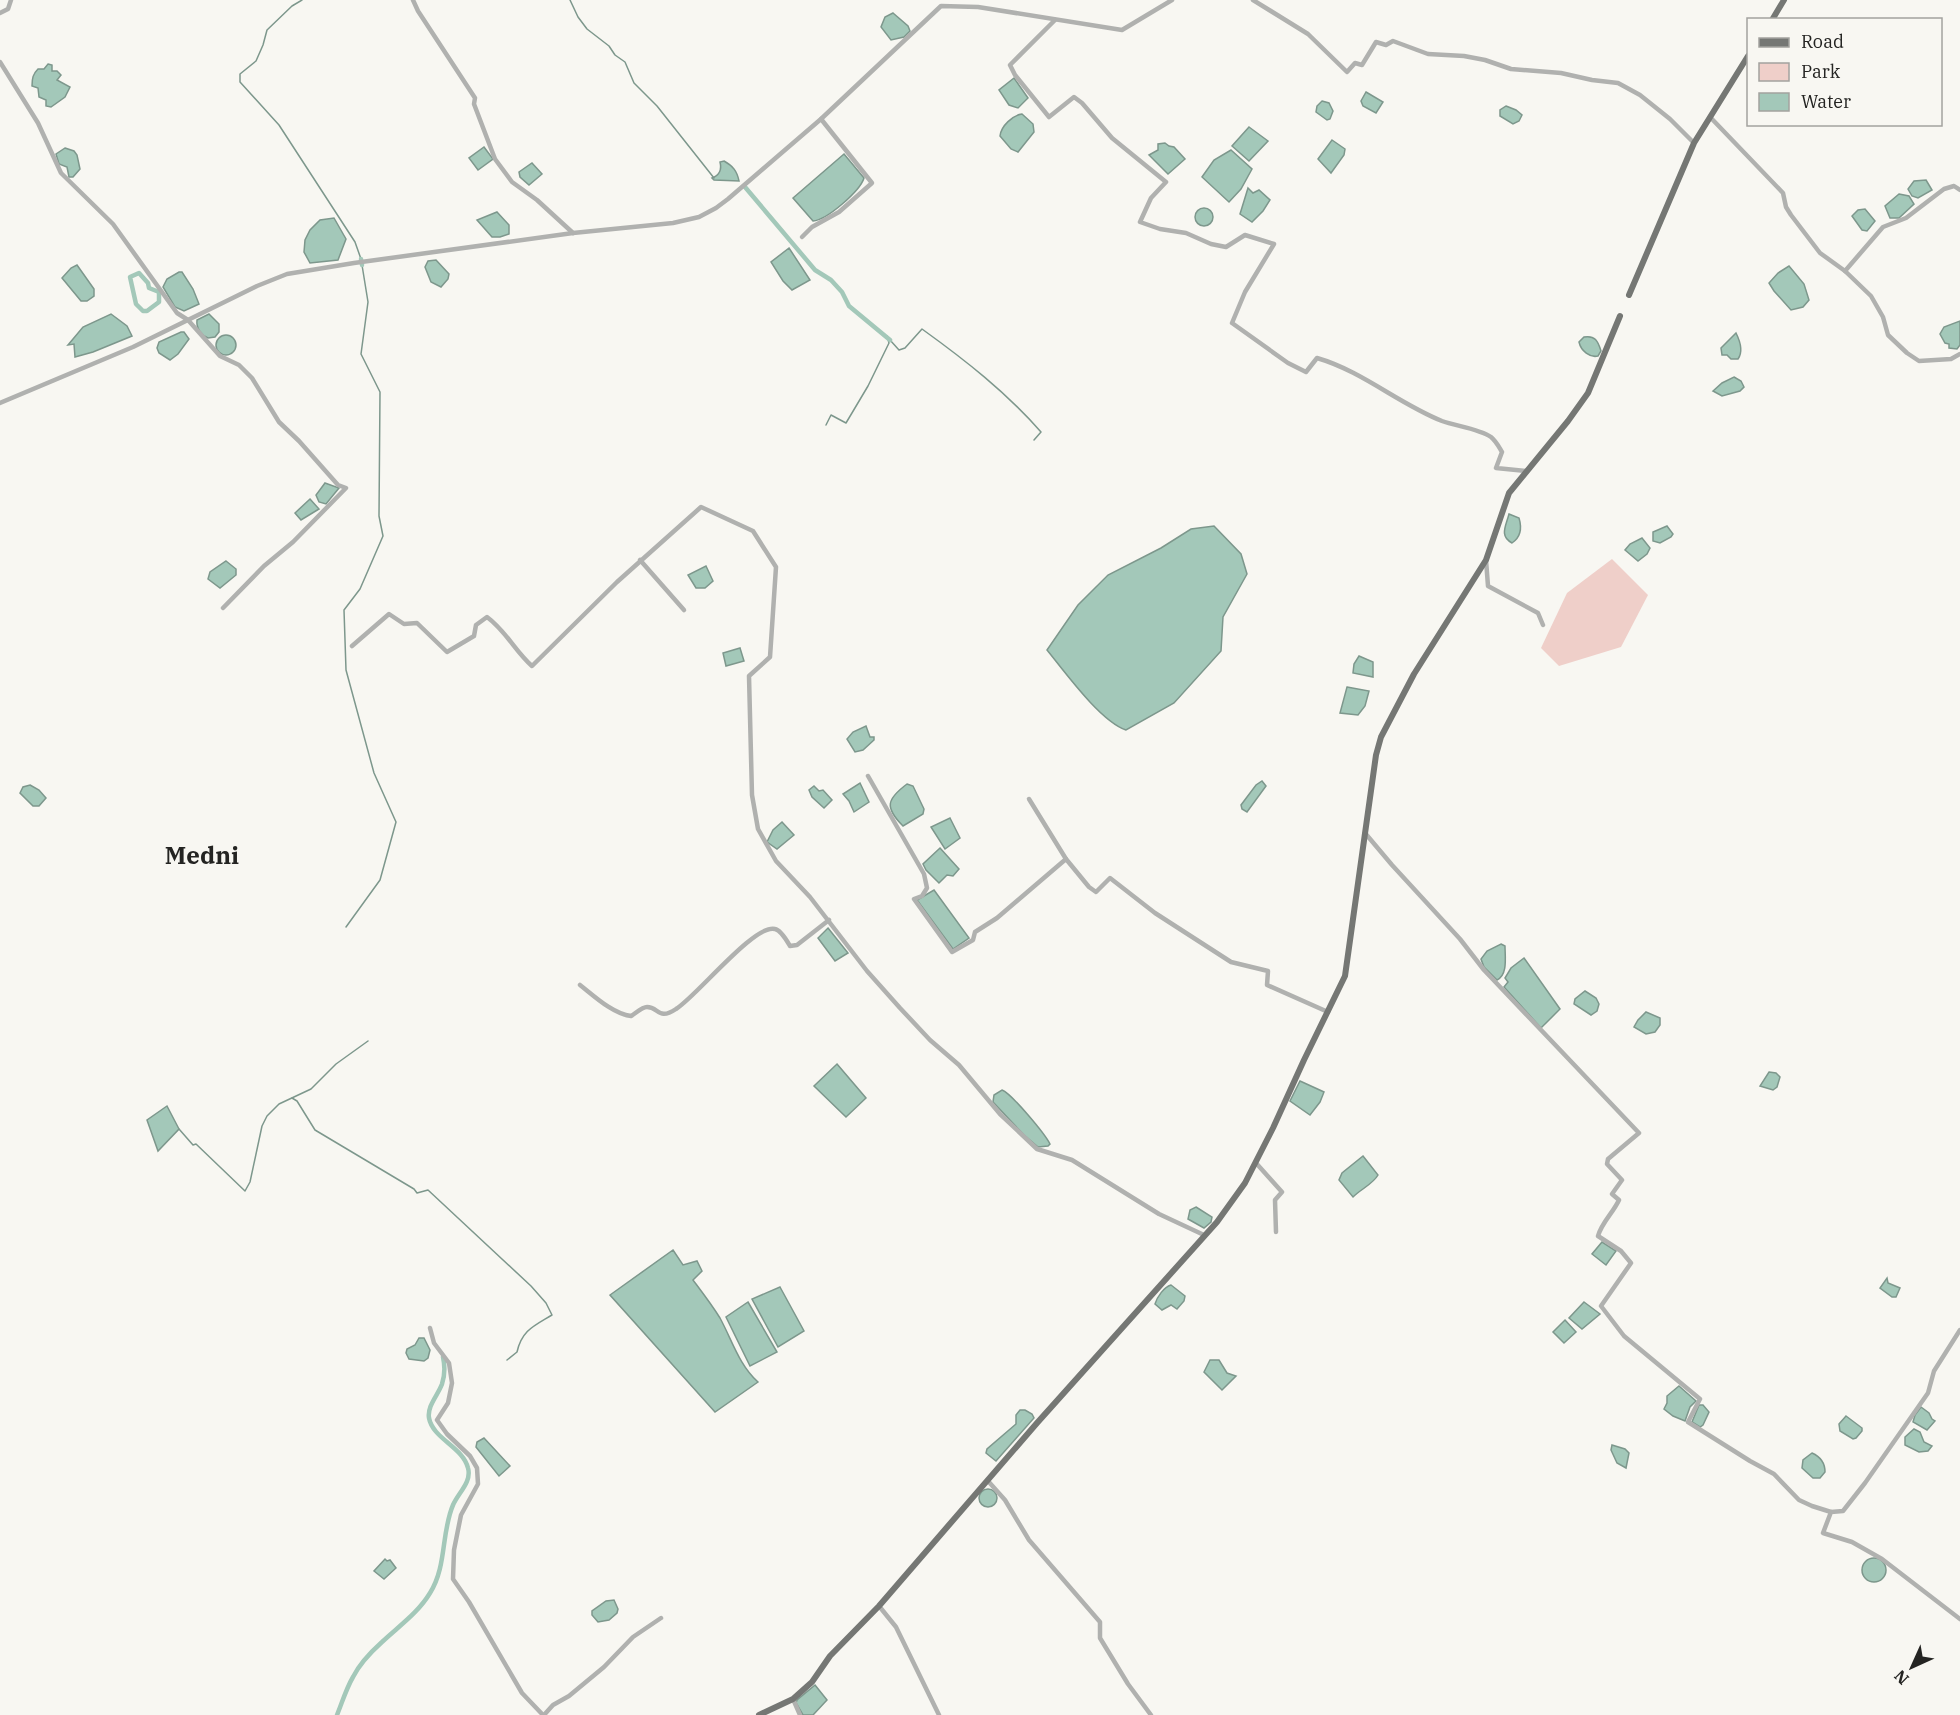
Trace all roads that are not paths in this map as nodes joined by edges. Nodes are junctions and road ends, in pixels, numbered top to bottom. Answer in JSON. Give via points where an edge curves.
{"nodes":[{"id":1,"x":11,"y":0,"type":"edge"},
{"id":2,"x":413,"y":0,"type":"edge"},
{"id":3,"x":950,"y":0,"type":"edge"},
{"id":4,"x":1172,"y":0,"type":"edge"},
{"id":5,"x":1253,"y":0,"type":"edge"},
{"id":6,"x":1784,"y":0,"type":"edge"},
{"id":7,"x":948,"y":6,"type":"junction"},
{"id":8,"x":0,"y":13,"type":"edge"},
{"id":9,"x":1773,"y":18,"type":"edge"},
{"id":10,"x":1055,"y":20,"type":"junction"},
{"id":11,"x":1747,"y":59,"type":"edge"},
{"id":12,"x":0,"y":62,"type":"edge"},
{"id":13,"x":821,"y":118,"type":"junction"},
{"id":14,"x":1711,"y":118,"type":"junction"},
{"id":15,"x":1694,"y":144,"type":"junction"},
{"id":16,"x":1960,"y":190,"type":"edge"},
{"id":17,"x":573,"y":233,"type":"junction"},
{"id":18,"x":802,"y":237,"type":"dead end"},
{"id":19,"x":1845,"y":271,"type":"junction"},
{"id":20,"x":1629,"y":296,"type":"dead end"},
{"id":21,"x":1620,"y":316,"type":"dead end"},
{"id":22,"x":188,"y":320,"type":"junction"},
{"id":23,"x":1960,"y":354,"type":"edge"},
{"id":24,"x":0,"y":403,"type":"edge"},
{"id":25,"x":1526,"y":471,"type":"junction"},
{"id":26,"x":640,"y":560,"type":"junction"},
{"id":27,"x":1486,"y":560,"type":"junction"},
{"id":28,"x":223,"y":608,"type":"dead end"},
{"id":29,"x":684,"y":610,"type":"dead end"},
{"id":30,"x":1543,"y":625,"type":"dead end"},
{"id":31,"x":352,"y":646,"type":"dead end"},
{"id":32,"x":868,"y":776,"type":"dead end"},
{"id":33,"x":1029,"y":799,"type":"dead end"},
{"id":34,"x":1365,"y":832,"type":"junction"},
{"id":35,"x":1066,"y":859,"type":"junction"},
{"id":36,"x":829,"y":921,"type":"junction"},
{"id":37,"x":580,"y":984,"type":"dead end"},
{"id":38,"x":1328,"y":1012,"type":"junction"},
{"id":39,"x":1256,"y":1163,"type":"junction"},
{"id":40,"x":1276,"y":1232,"type":"dead end"},
{"id":41,"x":1204,"y":1235,"type":"junction"},
{"id":42,"x":430,"y":1328,"type":"dead end"},
{"id":43,"x":1960,"y":1330,"type":"edge"},
{"id":44,"x":988,"y":1481,"type":"junction"},
{"id":45,"x":1831,"y":1512,"type":"junction"},
{"id":46,"x":879,"y":1606,"type":"junction"},
{"id":47,"x":661,"y":1618,"type":"dead end"},
{"id":48,"x":1960,"y":1619,"type":"edge"},
{"id":49,"x":793,"y":1700,"type":"junction"},
{"id":50,"x":543,"y":1715,"type":"edge"},
{"id":51,"x":759,"y":1715,"type":"edge"},
{"id":52,"x":800,"y":1715,"type":"edge"},
{"id":53,"x":939,"y":1715,"type":"edge"},
{"id":54,"x":1151,"y":1715,"type":"edge"}],
"edges":[{"from":1,"to":8,"type":"street","via":[[8,9]]},
{"from":2,"to":17,"type":"street","via":[[475,98],[495,159],[512,182]]},
{"from":3,"to":7,"type":"street"},
{"from":4,"to":10,"type":"street","via":[[1122,30]]},
{"from":5,"to":15,"type":"street","via":[[1308,34],[1347,72],[1355,63],[1362,64],[1376,42],[1386,45],[1393,41],[1428,54],[1464,56],[1511,69],[1618,82],[1670,119]]},
{"from":6,"to":9,"type":"main road"},
{"from":7,"to":10,"type":"street"},
{"from":7,"to":13,"type":"street","via":[[941,6]]},
{"from":10,"to":25,"type":"street","via":[[1010,65],[1049,117],[1074,97],[1112,138],[1166,182],[1151,198],[1140,222],[1226,247],[1245,235],[1274,244],[1245,292],[1232,323],[1306,372],[1317,358],[1328,361],[1442,420],[1491,436],[1502,452],[1496,468]]},
{"from":11,"to":14,"type":"main road"},
{"from":12,"to":22,"type":"street","via":[[38,123],[61,173],[112,224],[177,313]]},
{"from":13,"to":17,"type":"street","via":[[728,200],[699,217]]},
{"from":13,"to":18,"type":"street","via":[[872,183]]},
{"from":14,"to":15,"type":"main road"},
{"from":14,"to":19,"type":"street","via":[[1783,193],[1786,207],[1820,253]]},
{"from":15,"to":20,"type":"main road"},
{"from":16,"to":19,"type":"street","via":[[1954,186],[1944,189],[1906,218],[1883,227]]},
{"from":17,"to":22,"type":"street","via":[[287,274]]},
{"from":19,"to":23,"type":"street","via":[[1871,296],[1888,335],[1907,353],[1919,361],[1951,359]]},
{"from":21,"to":25,"type":"main road","via":[[1588,393]]},
{"from":22,"to":24,"type":"street"},
{"from":22,"to":28,"type":"street","via":[[220,356],[239,365],[252,378],[279,422],[338,485],[346,488]]},
{"from":25,"to":27,"type":"main road","via":[[1509,493]]},
{"from":26,"to":29,"type":"street"},
{"from":26,"to":31,"type":"street","via":[[532,666],[520,656],[506,633],[487,617],[476,625],[474,636],[447,652],[417,623],[404,624],[389,614]]},
{"from":26,"to":36,"type":"street","via":[[701,507],[753,531],[776,567],[770,657],[749,676],[752,795],[758,829],[776,861]]},
{"from":27,"to":30,"type":"street","via":[[1488,586],[1540,611]]},
{"from":27,"to":34,"type":"main road","via":[[1414,674],[1381,737]]},
{"from":32,"to":35,"type":"street","via":[[924,874],[927,888],[914,899],[952,952],[973,940],[975,932]]},
{"from":33,"to":35,"type":"street"},
{"from":34,"to":38,"type":"main road","via":[[1345,976]]},
{"from":34,"to":45,"type":"street","via":[[1484,970],[1639,1133],[1608,1159],[1607,1164],[1622,1180],[1612,1194],[1619,1200],[1598,1236],[1631,1263],[1601,1306],[1624,1336],[1700,1399],[1688,1422],[1774,1474],[1799,1500]]},
{"from":35,"to":38,"type":"street","via":[[1096,892],[1110,878],[1155,913],[1231,962],[1268,971],[1267,984]]},
{"from":36,"to":37,"type":"street","via":[[790,946],[777,929],[766,931],[737,950],[690,998],[666,1014],[645,1007],[631,1016],[625,1015]]},
{"from":36,"to":41,"type":"street","via":[[900,1008],[1037,1149],[1072,1160],[1159,1214]]},
{"from":38,"to":39,"type":"main road"},
{"from":39,"to":40,"type":"street","via":[[1282,1192],[1275,1200]]},
{"from":39,"to":41,"type":"main road"},
{"from":41,"to":44,"type":"main road"},
{"from":42,"to":50,"type":"street","via":[[434,1343],[449,1363],[452,1383],[437,1420],[477,1468],[478,1485],[461,1515],[453,1579],[522,1693]]},
{"from":43,"to":45,"type":"street","via":[[1934,1371],[1928,1393],[1865,1483],[1843,1511]]},
{"from":44,"to":46,"type":"main road"},
{"from":44,"to":54,"type":"street","via":[[1005,1500],[1029,1540],[1100,1622],[1100,1638]]},
{"from":45,"to":48,"type":"street","via":[[1823,1533],[1852,1542],[1882,1558]]},
{"from":46,"to":49,"type":"main road"},
{"from":46,"to":53,"type":"street","via":[[896,1627]]},
{"from":47,"to":50,"type":"street","via":[[633,1636],[604,1667]]},
{"from":49,"to":51,"type":"main road"},
{"from":49,"to":52,"type":"street"}]}
